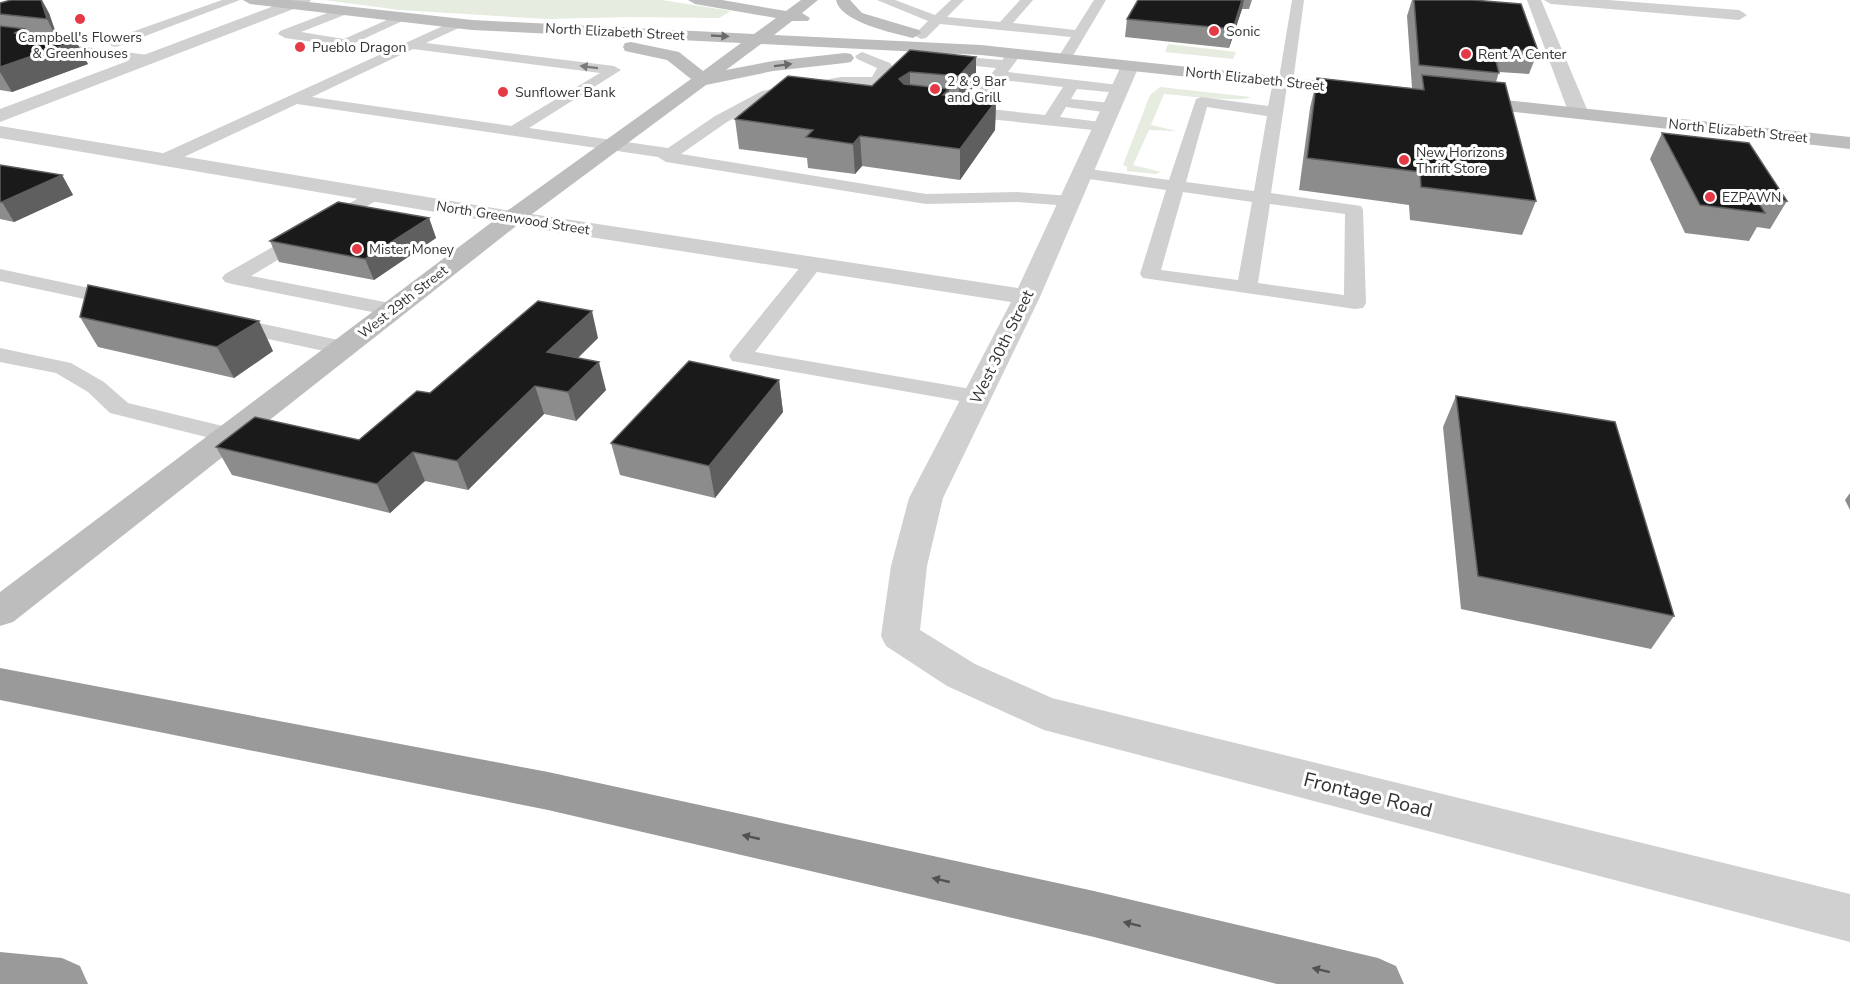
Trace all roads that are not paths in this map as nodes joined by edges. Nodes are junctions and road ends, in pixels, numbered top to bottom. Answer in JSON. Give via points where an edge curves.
{"nodes":[{"id":1,"x":234,"y":0,"type":"edge"},
{"id":2,"x":250,"y":0,"type":"edge"},
{"id":3,"x":695,"y":0,"type":"edge"},
{"id":4,"x":811,"y":0,"type":"edge"},
{"id":5,"x":843,"y":0,"type":"edge"},
{"id":6,"x":884,"y":0,"type":"edge"},
{"id":7,"x":958,"y":0,"type":"edge"},
{"id":8,"x":1027,"y":0,"type":"edge"},
{"id":9,"x":1100,"y":0,"type":"edge"},
{"id":10,"x":1298,"y":0,"type":"edge"},
{"id":11,"x":1534,"y":0,"type":"edge"},
{"id":12,"x":1561,"y":0,"type":"edge"},
{"id":13,"x":298,"y":2,"type":"edge"},
{"id":14,"x":343,"y":11,"type":"junction"},
{"id":15,"x":1738,"y":15,"type":"dead end"},
{"id":16,"x":789,"y":16,"type":"junction"},
{"id":17,"x":403,"y":18,"type":"junction"},
{"id":18,"x":938,"y":20,"type":"junction"},
{"id":19,"x":823,"y":22,"type":"dead end"},
{"id":20,"x":464,"y":25,"type":"junction"},
{"id":21,"x":161,"y":26,"type":"junction"},
{"id":22,"x":846,"y":26,"type":"dead end"},
{"id":23,"x":1004,"y":27,"type":"junction"},
{"id":24,"x":217,"y":33,"type":"junction"},
{"id":25,"x":1080,"y":34,"type":"junction"},
{"id":26,"x":921,"y":35,"type":"junction"},
{"id":27,"x":760,"y":38,"type":"junction"},
{"id":28,"x":0,"y":39,"type":"edge"},
{"id":29,"x":114,"y":43,"type":"dead end"},
{"id":30,"x":411,"y":45,"type":"junction"},
{"id":31,"x":981,"y":50,"type":"junction"},
{"id":32,"x":951,"y":51,"type":"junction"},
{"id":33,"x":862,"y":56,"type":"junction"},
{"id":34,"x":1064,"y":58,"type":"junction"},
{"id":35,"x":148,"y":59,"type":"junction"},
{"id":36,"x":1006,"y":65,"type":"junction"},
{"id":37,"x":704,"y":80,"type":"junction"},
{"id":38,"x":1283,"y":82,"type":"junction"},
{"id":39,"x":1073,"y":84,"type":"junction"},
{"id":40,"x":1376,"y":92,"type":"edge"},
{"id":41,"x":1116,"y":97,"type":"junction"},
{"id":42,"x":296,"y":99,"type":"junction"},
{"id":43,"x":1446,"y":100,"type":"edge"},
{"id":44,"x":1061,"y":102,"type":"junction"},
{"id":45,"x":1275,"y":112,"type":"junction"},
{"id":46,"x":1579,"y":114,"type":"junction"},
{"id":47,"x":0,"y":116,"type":"edge"},
{"id":48,"x":1049,"y":121,"type":"junction"},
{"id":49,"x":514,"y":131,"type":"junction"},
{"id":50,"x":0,"y":132,"type":"edge"},
{"id":51,"x":1850,"y":143,"type":"edge"},
{"id":52,"x":613,"y":145,"type":"junction"},
{"id":53,"x":670,"y":154,"type":"junction"},
{"id":54,"x":164,"y":160,"type":"junction"},
{"id":55,"x":1082,"y":173,"type":"junction"},
{"id":56,"x":1176,"y":186,"type":"junction"},
{"id":57,"x":373,"y":195,"type":"junction"},
{"id":58,"x":1262,"y":197,"type":"junction"},
{"id":59,"x":1070,"y":201,"type":"junction"},
{"id":60,"x":512,"y":218,"type":"junction"},
{"id":61,"x":813,"y":264,"type":"junction"},
{"id":62,"x":0,"y":275,"type":"edge"},
{"id":63,"x":1247,"y":288,"type":"junction"},
{"id":64,"x":1028,"y":297,"type":"junction"},
{"id":65,"x":139,"y":305,"type":"edge"},
{"id":66,"x":392,"y":310,"type":"junction"},
{"id":67,"x":208,"y":320,"type":"edge"},
{"id":68,"x":343,"y":348,"type":"junction"},
{"id":69,"x":0,"y":356,"type":"edge"},
{"id":70,"x":977,"y":397,"type":"junction"},
{"id":71,"x":230,"y":435,"type":"junction"},
{"id":72,"x":0,"y":612,"type":"edge"},
{"id":73,"x":900,"y":636,"type":"joint"},
{"id":74,"x":0,"y":684,"type":"edge"},
{"id":75,"x":1850,"y":918,"type":"edge"},
{"id":76,"x":0,"y":977,"type":"edge"},
{"id":77,"x":62,"y":984,"type":"edge"},
{"id":78,"x":1378,"y":984,"type":"edge"}],
"edges":[{"from":1,"to":21,"type":"lane"},
{"from":2,"to":13,"type":"main road","name":"North Elizabeth Street"},
{"from":3,"to":16,"type":"main road"},
{"from":4,"to":16,"type":"main road","name":"West 29th Street"},
{"from":5,"to":26,"type":"main road","via":[[857,16]]},
{"from":6,"to":18,"type":"lane"},
{"from":7,"to":18,"type":"lane"},
{"from":8,"to":23,"type":"lane"},
{"from":9,"to":25,"type":"lane"},
{"from":10,"to":38,"type":"lane"},
{"from":11,"to":46,"type":"street"},
{"from":12,"to":15,"type":"street"},
{"from":13,"to":14,"type":"main road","name":"North Elizabeth Street"},
{"from":13,"to":24,"type":"street"},
{"from":14,"to":17,"type":"main road","name":"North Elizabeth Street"},
{"from":14,"to":17,"type":"lane","via":[[285,34],[346,43]]},
{"from":16,"to":19,"type":"main road"},
{"from":16,"to":27,"type":"main road","name":"West 29th Street"},
{"from":17,"to":20,"type":"main road","name":"North Elizabeth Street"},
{"from":18,"to":23,"type":"lane"},
{"from":18,"to":26,"type":"lane"},
{"from":20,"to":27,"type":"main road","name":"North Elizabeth Street","one_way":true},
{"from":20,"to":30,"type":"lane"},
{"from":20,"to":37,"type":"main road","via":[[673,56]]},
{"from":21,"to":24,"type":"lane"},
{"from":21,"to":29,"type":"lane"},
{"from":22,"to":31,"type":"main road","name":"North Elizabeth Street"},
{"from":23,"to":25,"type":"lane"},
{"from":24,"to":35,"type":"street"},
{"from":25,"to":34,"type":"lane"},
{"from":26,"to":31,"type":"main road"},
{"from":27,"to":31,"type":"main road","name":"North Elizabeth Street"},
{"from":27,"to":37,"type":"main road","name":"West 29th Street"},
{"from":28,"to":35,"type":"lane"},
{"from":30,"to":42,"type":"lane"},
{"from":49,"to":30,"type":"lane","one_way":true,"via":[[614,70]]},
{"from":31,"to":32,"type":"main road"},
{"from":31,"to":36,"type":"main road","name":"North Elizabeth Street"},
{"from":32,"to":33,"type":"main road"},
{"from":32,"to":36,"type":"lane","via":[[941,59]]},
{"from":37,"to":33,"type":"main road","one_way":true,"via":[[773,66]]},
{"from":33,"to":53,"type":"lane","via":[[885,66],[877,82],[841,81],[767,94]]},
{"from":34,"to":36,"type":"main road","name":"North Elizabeth Street"},
{"from":34,"to":41,"type":"main road","name":"North Elizabeth Street"},
{"from":35,"to":47,"type":"street"},
{"from":36,"to":39,"type":"lane"},
{"from":36,"to":48,"type":"lane","via":[[963,112]]},
{"from":37,"to":52,"type":"main road","name":"West 29th Street"},
{"from":38,"to":40,"type":"main road","name":"North Elizabeth Street"},
{"from":38,"to":41,"type":"main road","name":"North Elizabeth Street"},
{"from":38,"to":45,"type":"lane"},
{"from":39,"to":41,"type":"lane"},
{"from":39,"to":44,"type":"lane"},
{"from":41,"to":44,"type":"lane"},
{"from":41,"to":48,"type":"lane"},
{"from":41,"to":55,"type":"street","name":"West 30th Street"},
{"from":42,"to":49,"type":"lane"},
{"from":42,"to":54,"type":"lane"},
{"from":43,"to":46,"type":"main road","name":"North Elizabeth Street"},
{"from":44,"to":48,"type":"lane"},
{"from":45,"to":56,"type":"lane","via":[[1201,102]]},
{"from":45,"to":58,"type":"lane"},
{"from":46,"to":51,"type":"main road","name":"North Elizabeth Street"},
{"from":49,"to":52,"type":"lane"},
{"from":50,"to":54,"type":"street","name":"North Greenwood Street"},
{"from":52,"to":53,"type":"lane"},
{"from":52,"to":60,"type":"main road","name":"West 29th Street"},
{"from":53,"to":59,"type":"lane","via":[[666,157],[926,199],[1017,197]]},
{"from":54,"to":57,"type":"street","name":"North Greenwood Street"},
{"from":55,"to":56,"type":"lane"},
{"from":55,"to":59,"type":"street","name":"West 30th Street"},
{"from":56,"to":58,"type":"lane"},
{"from":56,"to":63,"type":"lane","via":[[1150,274]]},
{"from":57,"to":60,"type":"street","name":"North Greenwood Street"},
{"from":57,"to":66,"type":"lane","via":[[232,278]]},
{"from":58,"to":63,"type":"lane"},
{"from":58,"to":63,"type":"lane","via":[[1354,210],[1354,303]]},
{"from":59,"to":64,"type":"street","name":"West 30th Street"},
{"from":60,"to":61,"type":"street","name":"North Greenwood Street"},
{"from":60,"to":66,"type":"main road","name":"West 29th Street"},
{"from":61,"to":64,"type":"street","name":"North Greenwood Street"},
{"from":61,"to":70,"type":"lane","via":[[740,356]]},
{"from":62,"to":65,"type":"lane"},
{"from":64,"to":70,"type":"street","name":"West 30th Street"},
{"from":66,"to":68,"type":"main road","name":"West 29th Street"},
{"from":67,"to":68,"type":"lane"},
{"from":68,"to":71,"type":"main road","name":"West 29th Street"},
{"from":69,"to":71,"type":"lane","via":[[63,368],[96,387],[119,408]]},
{"from":70,"to":73,"type":"street","name":"West 30th Street","via":[[926,498],[909,566]]},
{"from":71,"to":72,"type":"main road","name":"West 29th Street"},
{"from":73,"to":75,"type":"street","name":"Frontage Road","via":[[961,675],[1044,713]]},
{"from":78,"to":74,"type":"highway","one_way":true,"via":[[1094,914],[548,791]]},
{"from":76,"to":77,"type":"highway"}]}
